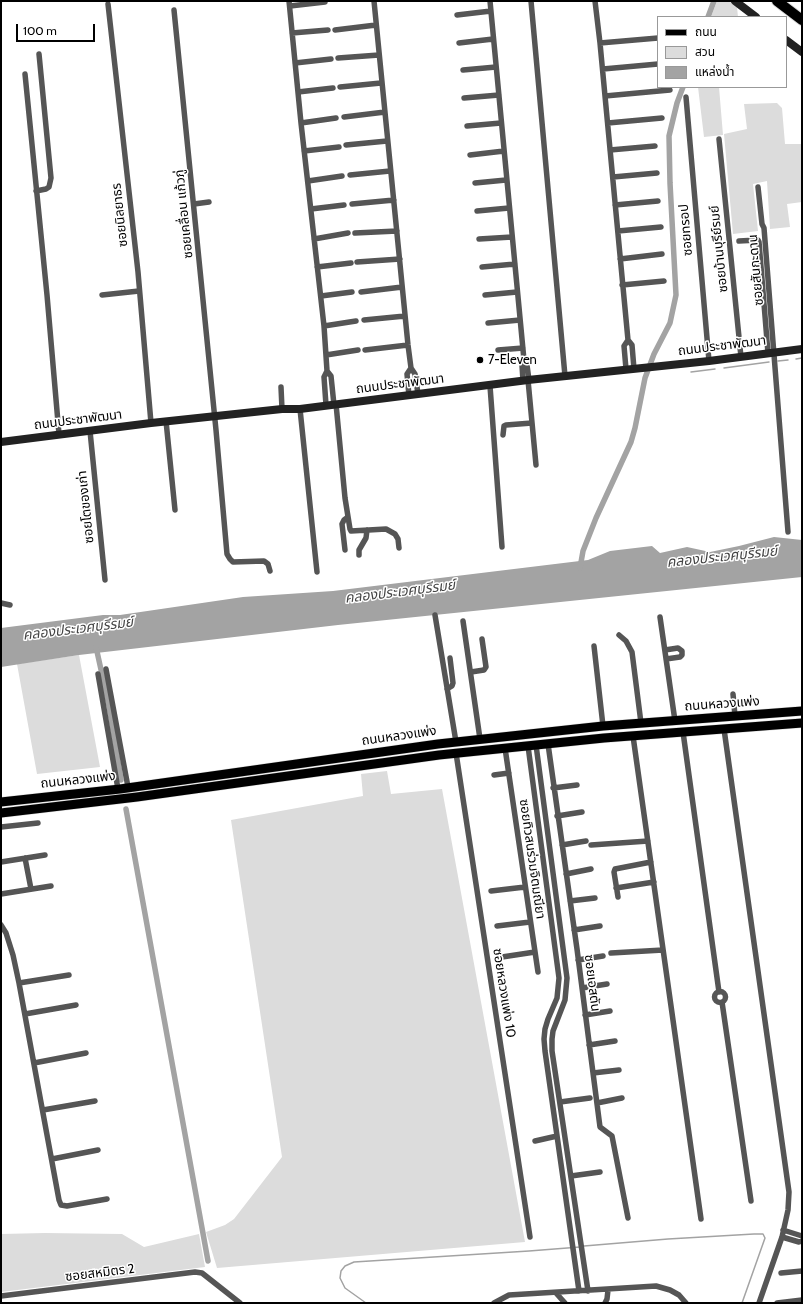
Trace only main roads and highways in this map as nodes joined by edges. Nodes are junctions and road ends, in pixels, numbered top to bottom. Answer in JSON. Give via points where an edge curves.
{"nodes":[{"id":1,"x":777,"y":1,"type":"edge"},
{"id":2,"x":802,"y":20,"type":"edge"},
{"id":3,"x":802,"y":711,"type":"edge"},
{"id":4,"x":802,"y":723,"type":"edge"},
{"id":5,"x":603,"y":726,"type":"junction"},
{"id":6,"x":604,"y":738,"type":"junction"},
{"id":7,"x":438,"y":744,"type":"junction"},
{"id":8,"x":439,"y":755,"type":"junction"},
{"id":9,"x":1,"y":802,"type":"edge"},
{"id":10,"x":1,"y":813,"type":"edge"}],
"edges":[{"from":1,"to":2,"type":"highway"},
{"from":3,"to":5,"type":"main road","name":"ถนนหลวงแพ่ง"},
{"from":4,"to":6,"type":"main road","name":"ถนนหลวงแพ่ง"},
{"from":5,"to":6,"type":"main road"},
{"from":5,"to":7,"type":"main road","name":"ถนนหลวงแพ่ง"},
{"from":6,"to":8,"type":"main road","name":"ถนนหลวงแพ่ง"},
{"from":7,"to":8,"type":"main road"},
{"from":7,"to":9,"type":"main road","name":"ถนนหลวงแพ่ง","via":[[118,789]]},
{"from":8,"to":10,"type":"main road","name":"ถนนหลวงแพ่ง"}]}
